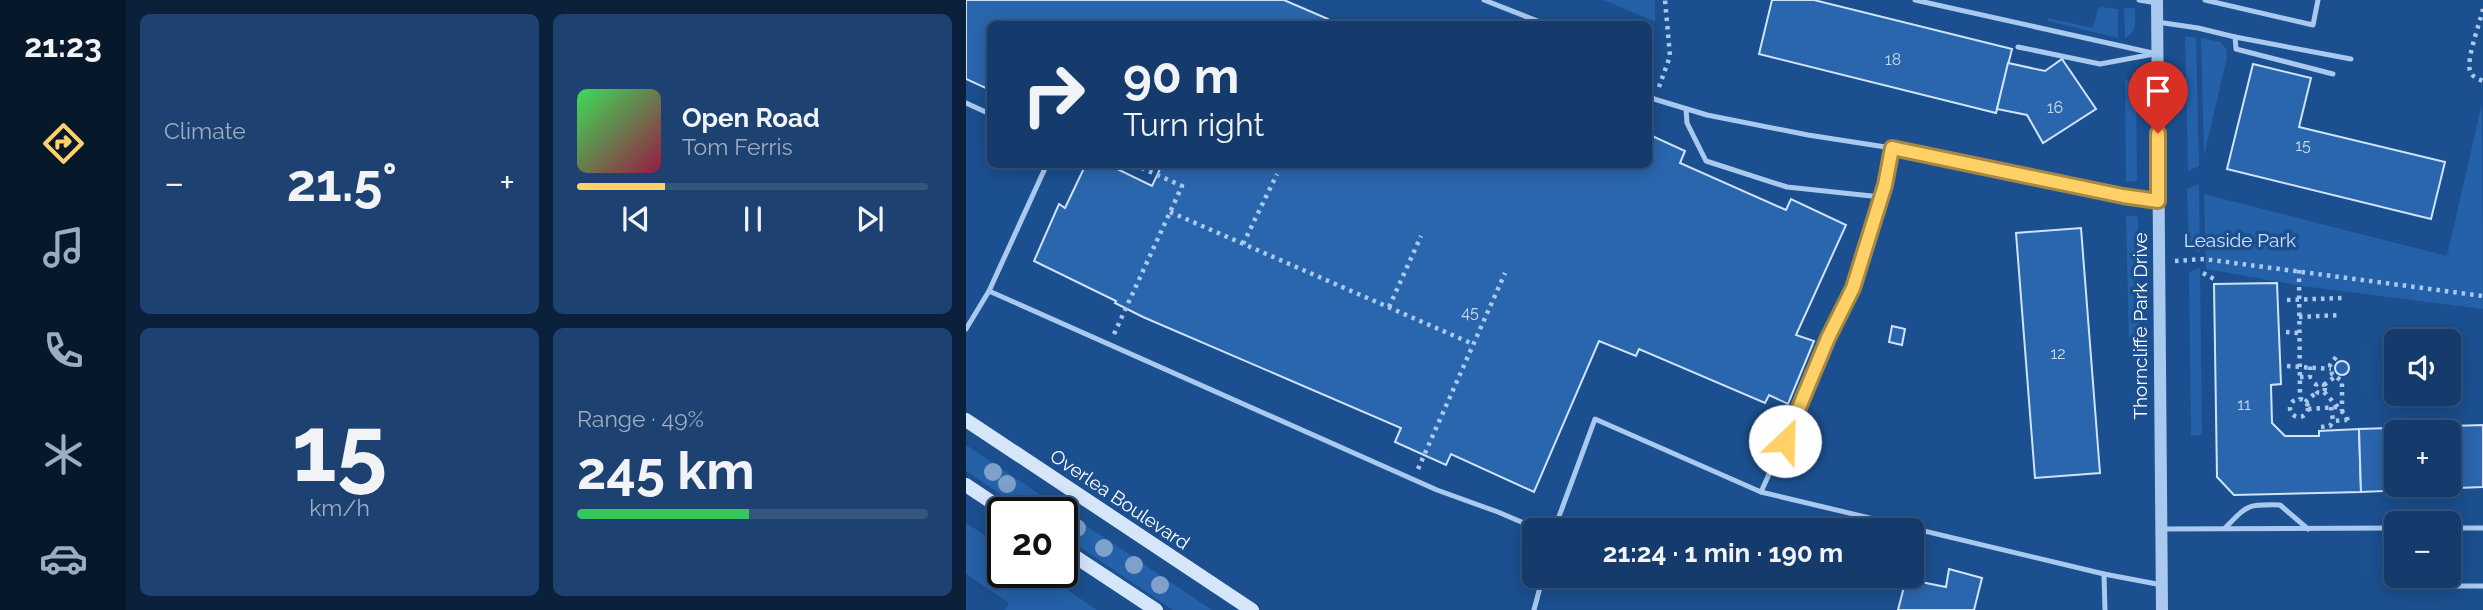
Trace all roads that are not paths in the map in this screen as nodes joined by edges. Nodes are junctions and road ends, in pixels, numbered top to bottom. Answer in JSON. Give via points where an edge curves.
{"nodes":[{"id":1,"x":1484,"y":0,"type":"edge"},
{"id":2,"x":1915,"y":0,"type":"edge"},
{"id":3,"x":2139,"y":0,"type":"edge"},
{"id":4,"x":2207,"y":0,"type":"edge"},
{"id":5,"x":2318,"y":0,"type":"edge"},
{"id":6,"x":2157,"y":2,"type":"edge"},
{"id":7,"x":1537,"y":21,"type":"edge"},
{"id":8,"x":2157,"y":22,"type":"junction"},
{"id":9,"x":2235,"y":37,"type":"junction"},
{"id":10,"x":2018,"y":47,"type":"dead end"},
{"id":11,"x":2157,"y":54,"type":"junction"},
{"id":12,"x":2351,"y":59,"type":"dead end"},
{"id":13,"x":2333,"y":74,"type":"dead end"},
{"id":14,"x":1652,"y":97,"type":"edge"},
{"id":15,"x":966,"y":103,"type":"edge"},
{"id":16,"x":1686,"y":109,"type":"junction"},
{"id":17,"x":987,"y":113,"type":"edge"},
{"id":18,"x":1892,"y":148,"type":"junction"},
{"id":19,"x":1044,"y":168,"type":"edge"},
{"id":20,"x":1881,"y":197,"type":"junction"},
{"id":21,"x":2158,"y":201,"type":"junction"},
{"id":22,"x":989,"y":291,"type":"junction"},
{"id":23,"x":966,"y":329,"type":"edge"},
{"id":24,"x":966,"y":420,"type":"edge"},
{"id":25,"x":966,"y":485,"type":"edge"},
{"id":26,"x":1761,"y":492,"type":"junction"},
{"id":27,"x":987,"y":499,"type":"edge"},
{"id":28,"x":1558,"y":518,"type":"edge"},
{"id":29,"x":1522,"y":523,"type":"edge"},
{"id":30,"x":2308,"y":528,"type":"junction"},
{"id":31,"x":2384,"y":528,"type":"edge"},
{"id":32,"x":2461,"y":528,"type":"edge"},
{"id":33,"x":2483,"y":528,"type":"edge"},
{"id":34,"x":2161,"y":529,"type":"junction"},
{"id":35,"x":2224,"y":529,"type":"junction"},
{"id":36,"x":1078,"y":559,"type":"edge"},
{"id":37,"x":2104,"y":574,"type":"junction"},
{"id":38,"x":2162,"y":585,"type":"junction"},
{"id":39,"x":2461,"y":586,"type":"edge"},
{"id":40,"x":2483,"y":586,"type":"edge"},
{"id":41,"x":1539,"y":588,"type":"edge"},
{"id":42,"x":1156,"y":610,"type":"edge"},
{"id":43,"x":1252,"y":610,"type":"edge"},
{"id":44,"x":1534,"y":610,"type":"edge"},
{"id":45,"x":2105,"y":610,"type":"edge"},
{"id":46,"x":2162,"y":610,"type":"edge"}],
"edges":[{"from":1,"to":7,"type":"lane"},
{"from":2,"to":11,"type":"lane"},
{"from":3,"to":6,"type":"lane"},
{"from":4,"to":5,"type":"lane","via":[[2313,25]]},
{"from":6,"to":8,"type":"street","name":"Thorncliffe Park Drive"},
{"from":8,"to":9,"type":"lane"},
{"from":8,"to":11,"type":"street","name":"Thorncliffe Park Drive"},
{"from":9,"to":12,"type":"lane"},
{"from":9,"to":13,"type":"lane","via":[[2235,50]]},
{"from":10,"to":11,"type":"lane","via":[[2099,64]]},
{"from":11,"to":21,"type":"street","name":"Thorncliffe Park Drive"},
{"from":14,"to":16,"type":"lane"},
{"from":15,"to":17,"type":"lane"},
{"from":16,"to":18,"type":"lane"},
{"from":16,"to":20,"type":"lane","via":[[1706,161],[1787,187]]},
{"from":18,"to":20,"type":"lane"},
{"from":18,"to":21,"type":"lane"},
{"from":19,"to":22,"type":"lane"},
{"from":20,"to":26,"type":"lane","via":[[1853,288]]},
{"from":21,"to":34,"type":"street","name":"Thorncliffe Park Drive"},
{"from":22,"to":23,"type":"lane"},
{"from":22,"to":29,"type":"lane"},
{"from":24,"to":43,"type":"main road","name":"Overlea Boulevard"},
{"from":25,"to":27,"type":"main road"},
{"from":26,"to":28,"type":"lane","via":[[1595,419]]},
{"from":26,"to":37,"type":"lane"},
{"from":30,"to":31,"type":"lane"},
{"from":30,"to":35,"type":"lane"},
{"from":30,"to":35,"type":"lane","via":[[2280,505],[2253,504]]},
{"from":32,"to":33,"type":"lane"},
{"from":34,"to":35,"type":"lane"},
{"from":34,"to":38,"type":"street","name":"Thorncliffe Park Drive"},
{"from":36,"to":42,"type":"main road"},
{"from":37,"to":38,"type":"lane"},
{"from":37,"to":45,"type":"lane"},
{"from":38,"to":46,"type":"street","name":"Thorncliffe Park Drive"},
{"from":39,"to":40,"type":"lane"},
{"from":41,"to":44,"type":"lane"}]}
